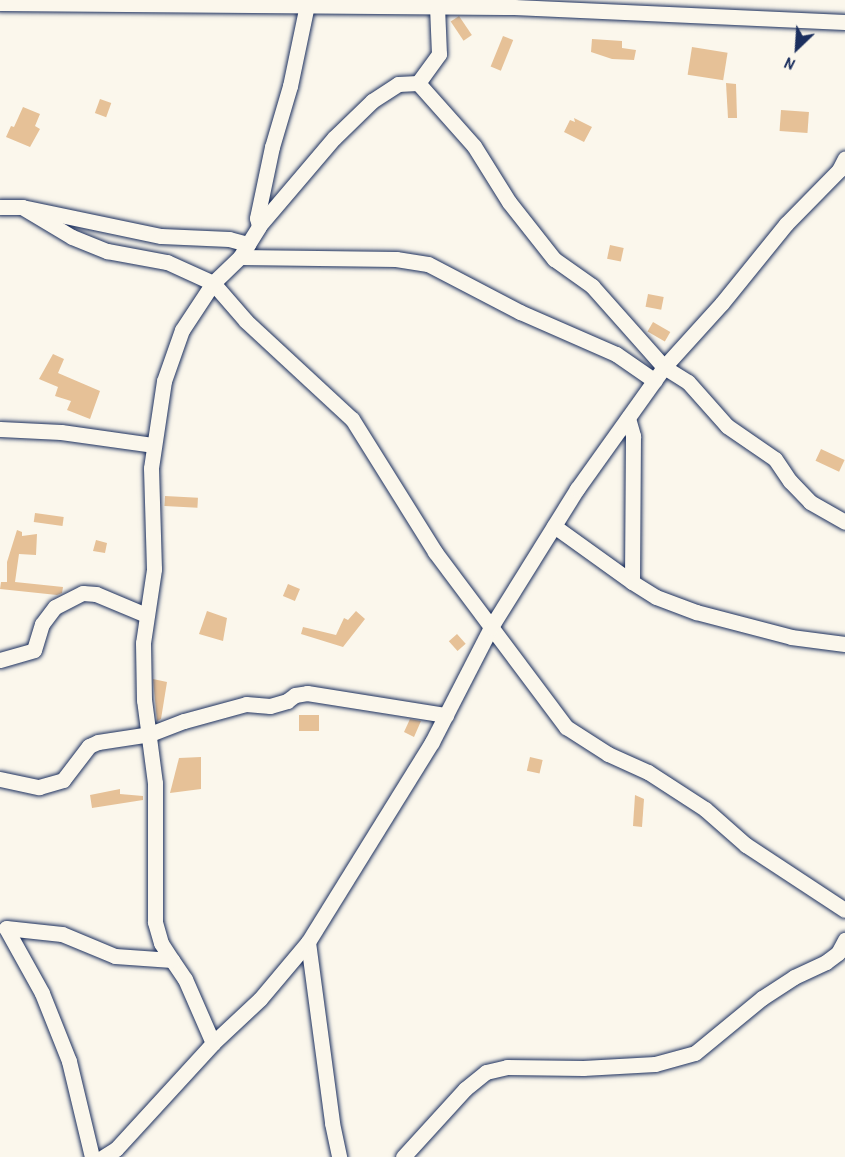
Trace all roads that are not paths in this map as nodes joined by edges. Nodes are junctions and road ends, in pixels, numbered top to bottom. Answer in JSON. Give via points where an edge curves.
{"nodes":[{"id":1,"x":0,"y":3,"type":"edge"},
{"id":2,"x":308,"y":3,"type":"edge"},
{"id":3,"x":437,"y":6,"type":"junction"},
{"id":4,"x":845,"y":22,"type":"edge"},
{"id":5,"x":418,"y":83,"type":"junction"},
{"id":6,"x":845,"y":158,"type":"edge"},
{"id":7,"x":0,"y":207,"type":"edge"},
{"id":8,"x":22,"y":207,"type":"junction"},
{"id":9,"x":259,"y":226,"type":"junction"},
{"id":10,"x":244,"y":251,"type":"junction"},
{"id":11,"x":213,"y":283,"type":"junction"},
{"id":12,"x":664,"y":367,"type":"junction"},
{"id":13,"x":656,"y":381,"type":"junction"},
{"id":14,"x":628,"y":418,"type":"junction"},
{"id":15,"x":0,"y":429,"type":"edge"},
{"id":16,"x":154,"y":445,"type":"junction"},
{"id":17,"x":845,"y":522,"type":"edge"},
{"id":18,"x":554,"y":526,"type":"junction"},
{"id":19,"x":632,"y":582,"type":"junction"},
{"id":20,"x":146,"y":615,"type":"junction"},
{"id":21,"x":491,"y":627,"type":"junction"},
{"id":22,"x":845,"y":644,"type":"edge"},
{"id":23,"x":0,"y":660,"type":"edge"},
{"id":24,"x":446,"y":715,"type":"junction"},
{"id":25,"x":150,"y":734,"type":"junction"},
{"id":26,"x":0,"y":779,"type":"edge"},
{"id":27,"x":845,"y":910,"type":"edge"},
{"id":28,"x":845,"y":940,"type":"edge"},
{"id":29,"x":308,"y":942,"type":"junction"},
{"id":30,"x":172,"y":960,"type":"junction"},
{"id":31,"x":213,"y":1043,"type":"junction"},
{"id":32,"x":92,"y":1157,"type":"edge"},
{"id":33,"x":103,"y":1157,"type":"edge"},
{"id":34,"x":339,"y":1157,"type":"edge"},
{"id":35,"x":403,"y":1157,"type":"edge"}],
"edges":[{"from":1,"to":2,"type":"street"},
{"from":2,"to":3,"type":"street"},
{"from":2,"to":9,"type":"street","via":[[272,147],[257,218]]},
{"from":3,"to":4,"type":"street"},
{"from":3,"to":5,"type":"street","via":[[439,54]]},
{"from":5,"to":9,"type":"street","via":[[398,84],[372,101],[334,138]]},
{"from":5,"to":12,"type":"street","via":[[474,146],[509,202],[554,259],[592,286]]},
{"from":6,"to":12,"type":"street","via":[[839,170],[786,224]]},
{"from":7,"to":8,"type":"street"},
{"from":8,"to":10,"type":"street","via":[[161,236],[229,239]]},
{"from":8,"to":11,"type":"street","via":[[72,237],[98,247],[167,262]]},
{"from":9,"to":10,"type":"street"},
{"from":10,"to":11,"type":"street"},
{"from":10,"to":13,"type":"street","via":[[428,264],[520,312],[616,354]]},
{"from":11,"to":16,"type":"street","via":[[182,330],[164,381]]},
{"from":11,"to":21,"type":"street","via":[[246,321],[352,419],[402,503]]},
{"from":12,"to":13,"type":"street"},
{"from":12,"to":17,"type":"street","via":[[688,382],[726,426],[776,459],[810,502]]},
{"from":13,"to":14,"type":"street"},
{"from":14,"to":18,"type":"street"},
{"from":14,"to":19,"type":"street","via":[[633,436]]},
{"from":15,"to":16,"type":"street","via":[[62,432]]},
{"from":16,"to":20,"type":"street","via":[[154,568]]},
{"from":18,"to":19,"type":"street"},
{"from":18,"to":21,"type":"street"},
{"from":19,"to":22,"type":"street","via":[[656,597],[696,612],[791,637]]},
{"from":20,"to":23,"type":"street","via":[[96,594],[83,593],[55,607],[42,624],[34,650]]},
{"from":20,"to":25,"type":"street","via":[[144,700]]},
{"from":21,"to":24,"type":"street"},
{"from":21,"to":27,"type":"street","via":[[566,727],[677,790],[746,845]]},
{"from":24,"to":25,"type":"street","via":[[307,693],[270,706],[246,704]]},
{"from":24,"to":29,"type":"street"},
{"from":25,"to":26,"type":"street","via":[[89,746],[63,780],[47,785]]},
{"from":25,"to":30,"type":"street","via":[[156,839],[154,908],[161,943]]},
{"from":28,"to":35,"type":"street","via":[[832,958],[762,998],[695,1053],[655,1064],[507,1067],[486,1072],[465,1089]]},
{"from":29,"to":31,"type":"street","via":[[260,999]]},
{"from":29,"to":34,"type":"street"},
{"from":30,"to":31,"type":"street","via":[[185,979]]},
{"from":30,"to":32,"type":"street","via":[[115,956],[62,934],[6,928],[42,993],[69,1061]]},
{"from":31,"to":33,"type":"street","via":[[116,1149]]}]}
